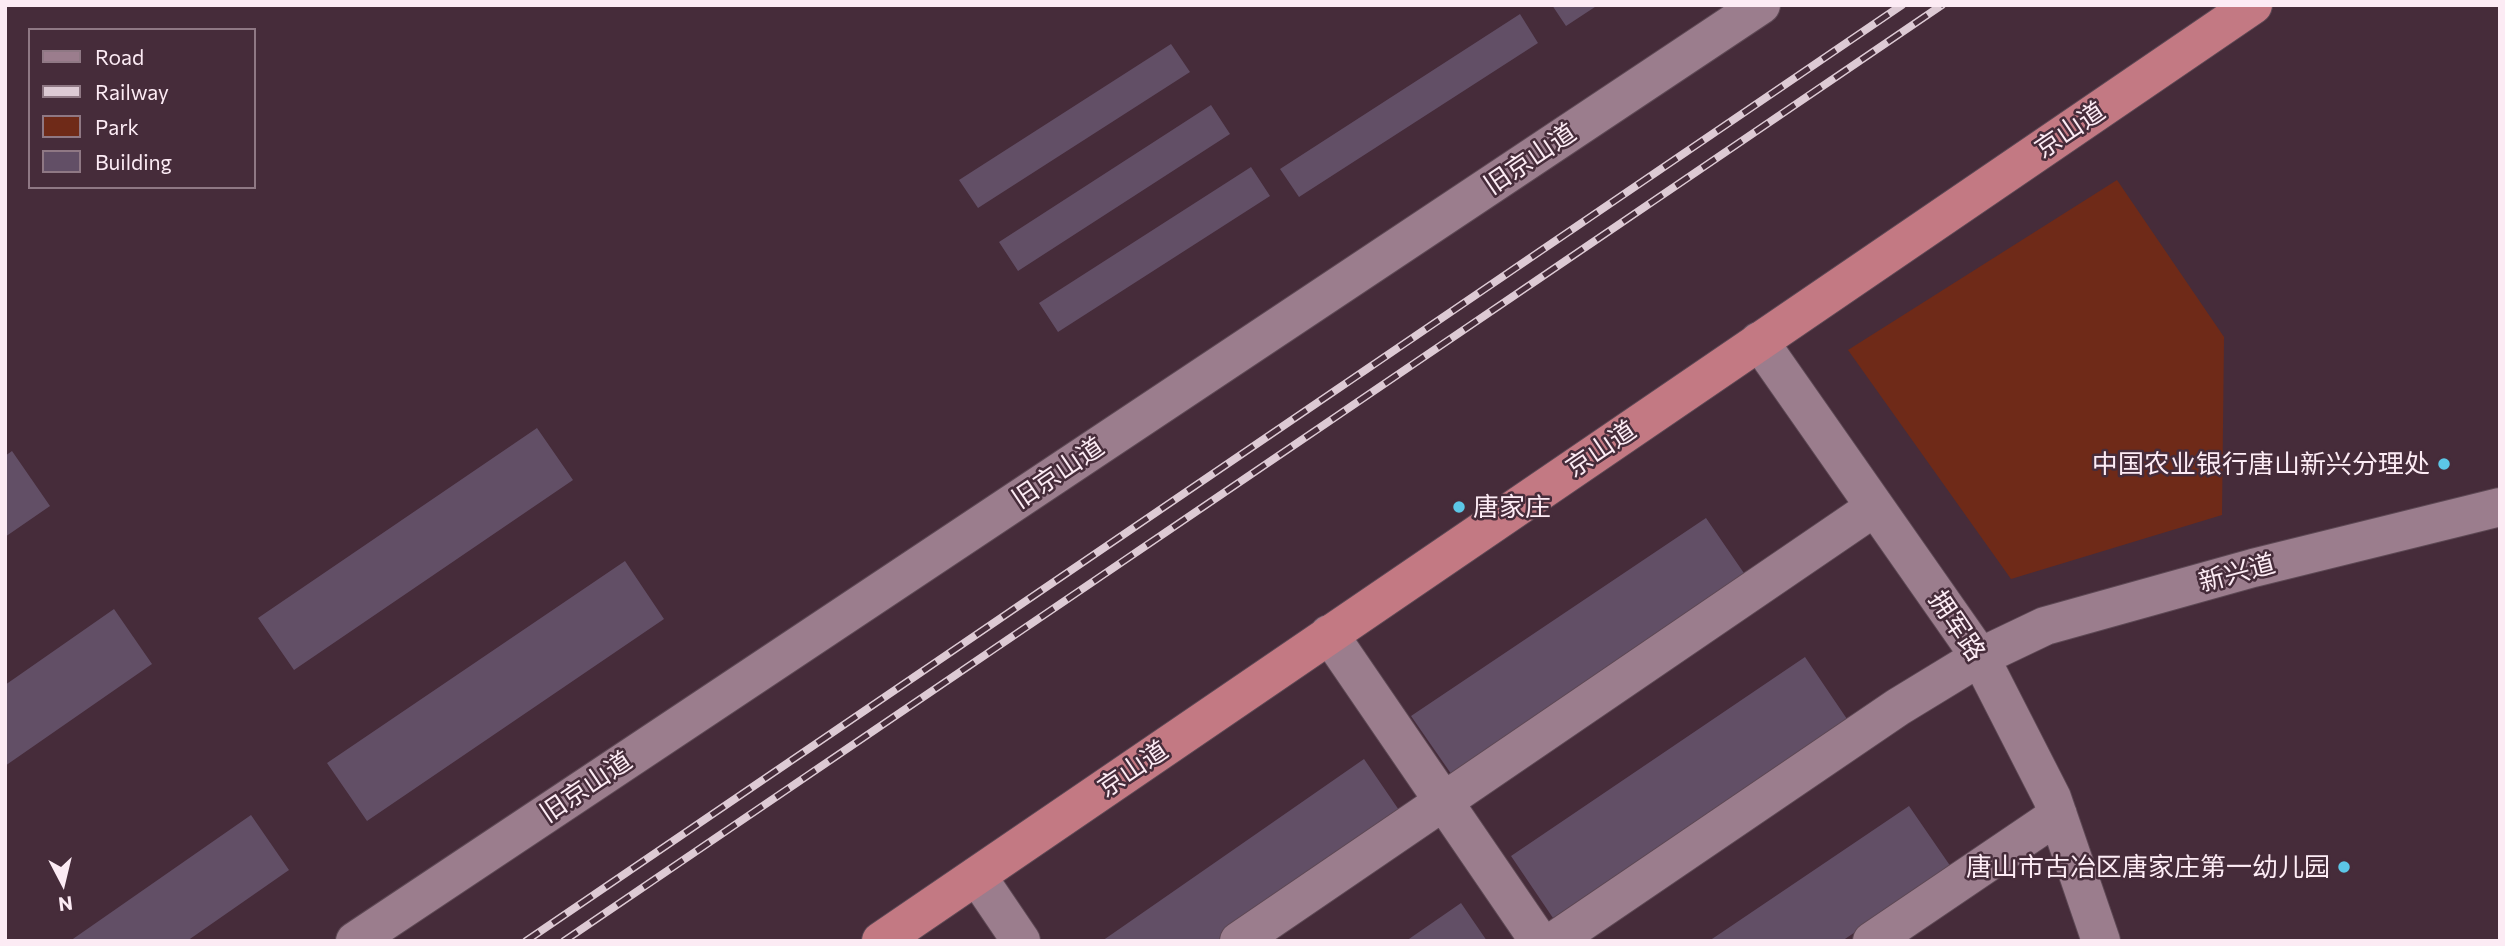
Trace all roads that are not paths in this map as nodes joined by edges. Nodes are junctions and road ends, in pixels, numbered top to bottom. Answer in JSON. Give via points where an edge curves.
{"nodes":[{"id":1,"x":1761,"y":5,"type":"edge"},
{"id":2,"x":2253,"y":5,"type":"edge"},
{"id":3,"x":1759,"y":341,"type":"junction"},
{"id":4,"x":1875,"y":507,"type":"junction"},
{"id":5,"x":2500,"y":507,"type":"edge"},
{"id":6,"x":1329,"y":635,"type":"junction"},
{"id":7,"x":1980,"y":657,"type":"junction"},
{"id":8,"x":2058,"y":815,"type":"junction"},
{"id":9,"x":976,"y":876,"type":"junction"},
{"id":10,"x":355,"y":941,"type":"edge"},
{"id":11,"x":881,"y":941,"type":"edge"},
{"id":12,"x":1021,"y":941,"type":"edge"},
{"id":13,"x":1239,"y":941,"type":"edge"},
{"id":14,"x":1539,"y":941,"type":"edge"},
{"id":15,"x":1554,"y":941,"type":"edge"},
{"id":16,"x":1872,"y":941,"type":"edge"},
{"id":17,"x":2101,"y":941,"type":"edge"}],
"edges":[{"from":1,"to":10,"type":"street","name":"旧京山道"},
{"from":2,"to":3,"type":"highway","name":"京山道"},
{"from":3,"to":4,"type":"street","name":"拥军路"},
{"from":3,"to":6,"type":"highway","name":"京山道"},
{"from":4,"to":7,"type":"street","name":"拥军路"},
{"from":4,"to":13,"type":"street"},
{"from":5,"to":7,"type":"street","name":"新兴道","via":[[2045,626]]},
{"from":6,"to":9,"type":"highway","name":"京山道"},
{"from":6,"to":14,"type":"street"},
{"from":7,"to":8,"type":"street","name":"拥军路"},
{"from":7,"to":15,"type":"street","name":"新兴道","via":[[1898,707]]},
{"from":8,"to":16,"type":"street"},
{"from":8,"to":17,"type":"street","name":"拥军路"},
{"from":9,"to":11,"type":"highway","name":"京山道"},
{"from":9,"to":12,"type":"street"}]}
